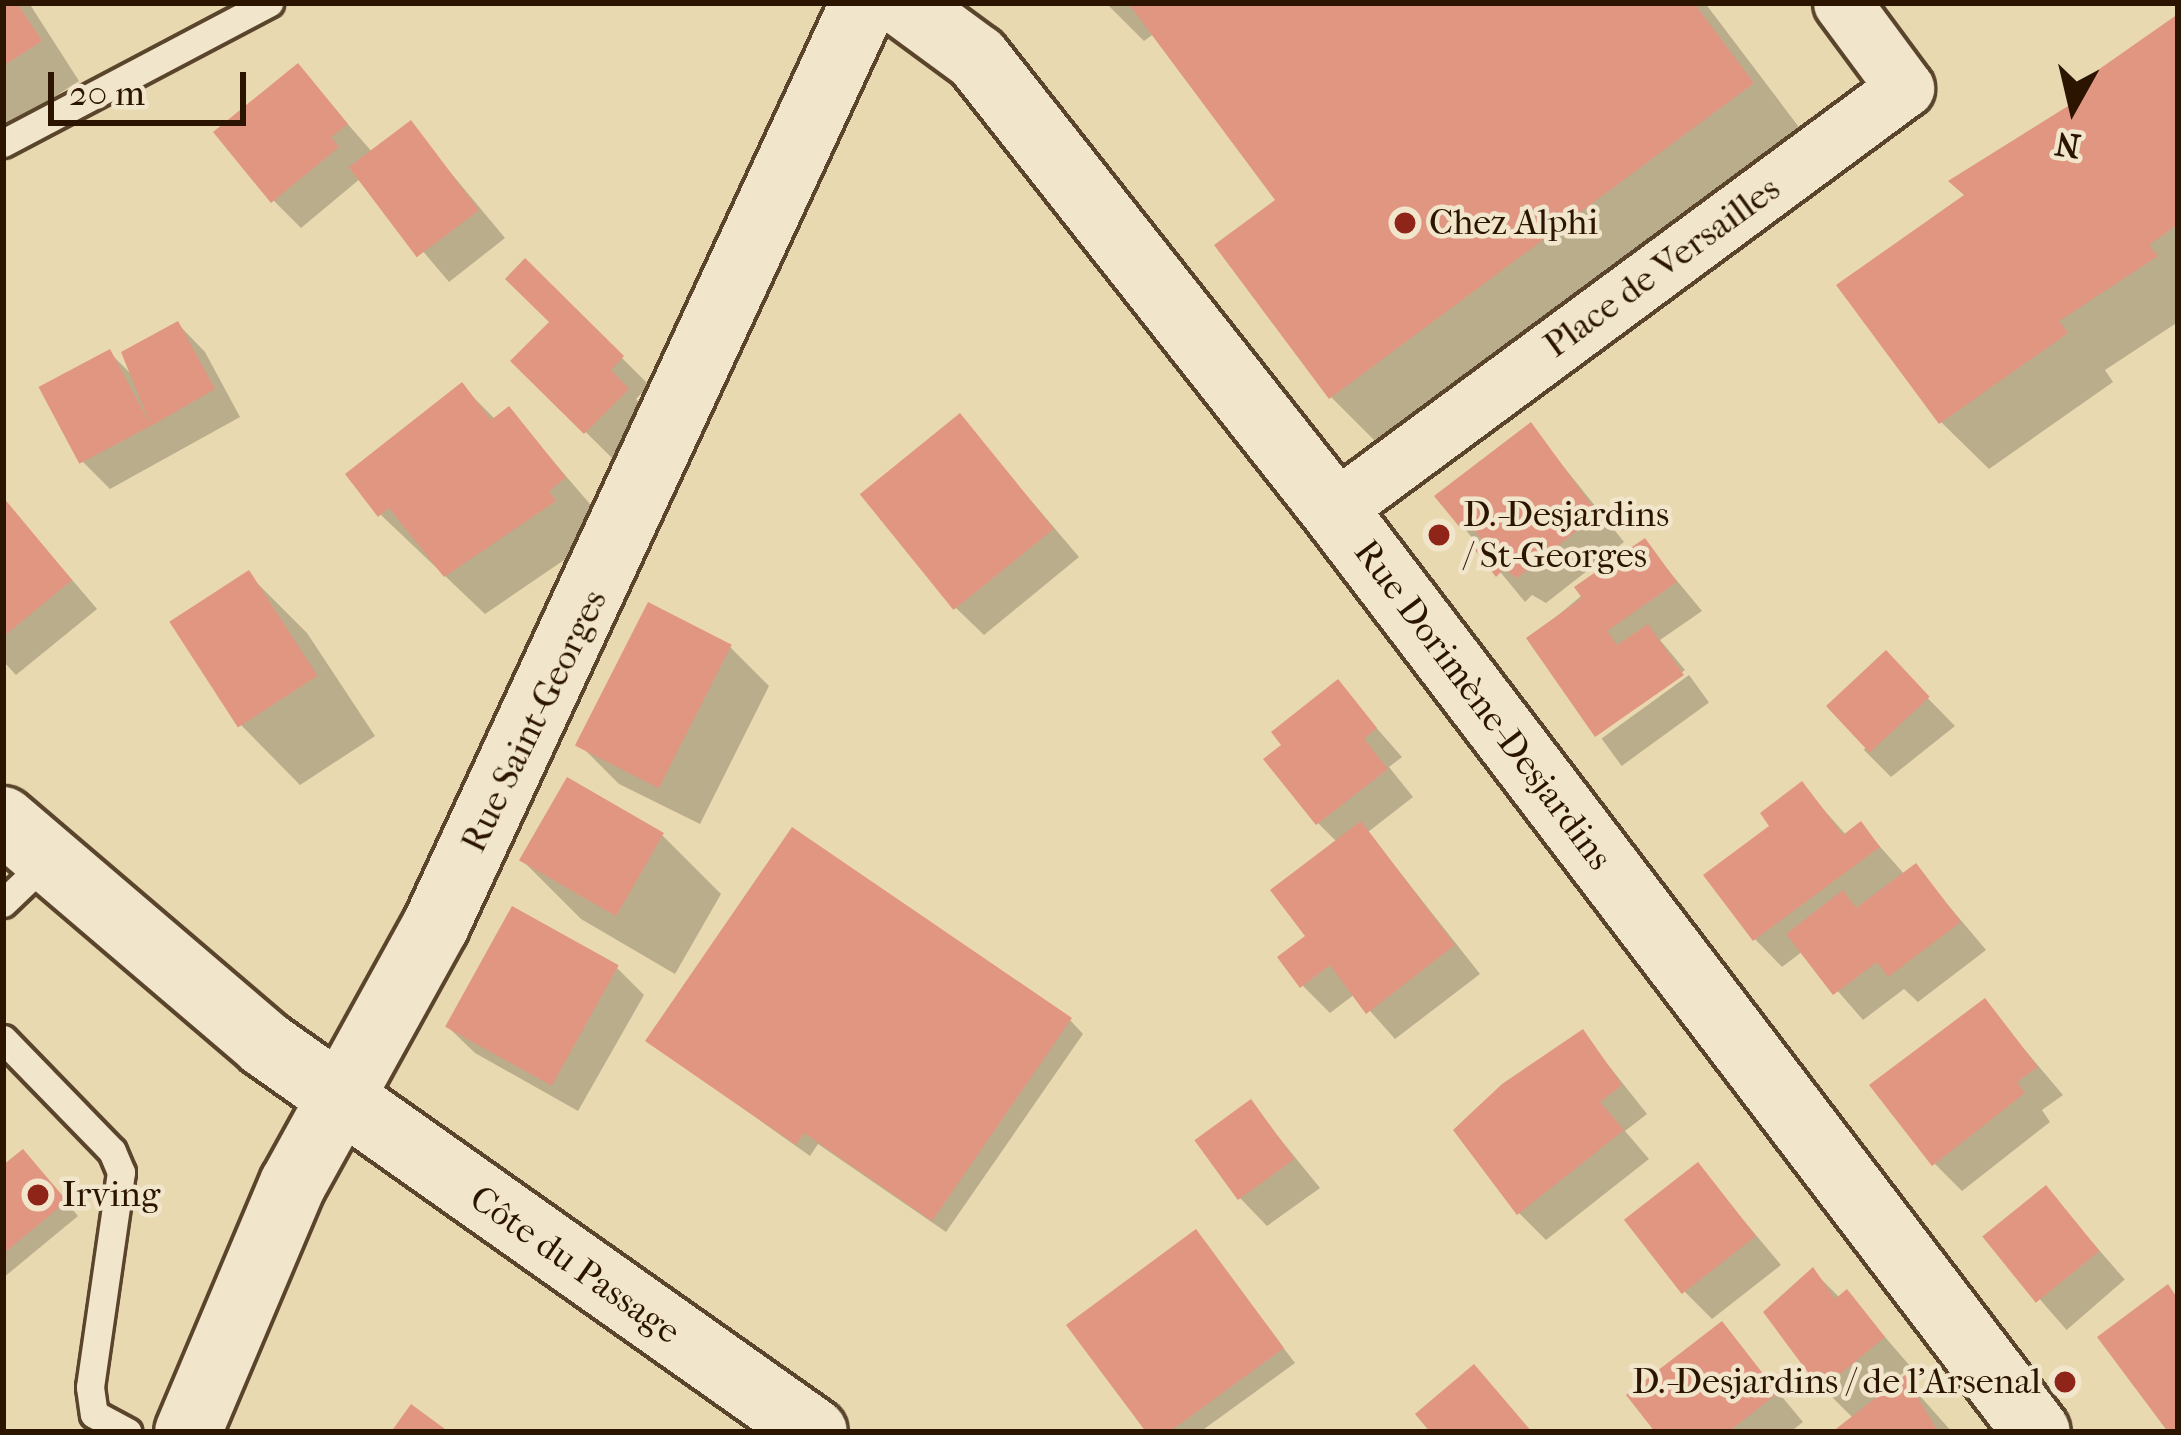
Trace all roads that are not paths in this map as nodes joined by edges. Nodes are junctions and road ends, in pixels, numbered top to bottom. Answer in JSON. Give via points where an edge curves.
{"nodes":[{"id":1,"x":269,"y":3,"type":"edge"},
{"id":2,"x":864,"y":3,"type":"edge"},
{"id":3,"x":902,"y":3,"type":"edge"},
{"id":4,"x":1842,"y":3,"type":"edge"},
{"id":5,"x":3,"y":143,"type":"edge"},
{"id":6,"x":1334,"y":510,"type":"junction"},
{"id":7,"x":18,"y":860,"type":"edge"},
{"id":8,"x":3,"y":1039,"type":"edge"},
{"id":9,"x":338,"y":1096,"type":"junction"},
{"id":10,"x":128,"y":1432,"type":"edge"},
{"id":11,"x":188,"y":1432,"type":"edge"},
{"id":12,"x":814,"y":1432,"type":"edge"},
{"id":13,"x":2037,"y":1432,"type":"edge"}],
"edges":[{"from":1,"to":5,"type":"lane"},
{"from":2,"to":9,"type":"main road","name":"Rue Saint-Georges","via":[[436,925]]},
{"from":3,"to":6,"type":"main road","name":"Rue Dorimène-Desjardins","via":[[977,58]]},
{"from":4,"to":6,"type":"street","name":"Place de Versailles","via":[[1905,88]]},
{"from":6,"to":13,"type":"main road","name":"Rue Dorimène-Desjardins"},
{"from":7,"to":9,"type":"main road","name":"Côte du Passage"},
{"from":8,"to":10,"type":"lane","via":[[112,1151],[121,1172],[90,1387],[94,1414]]},
{"from":9,"to":11,"type":"main road","name":"Rue Saint-Georges"},
{"from":9,"to":12,"type":"main road","name":"Côte du Passage"}]}
